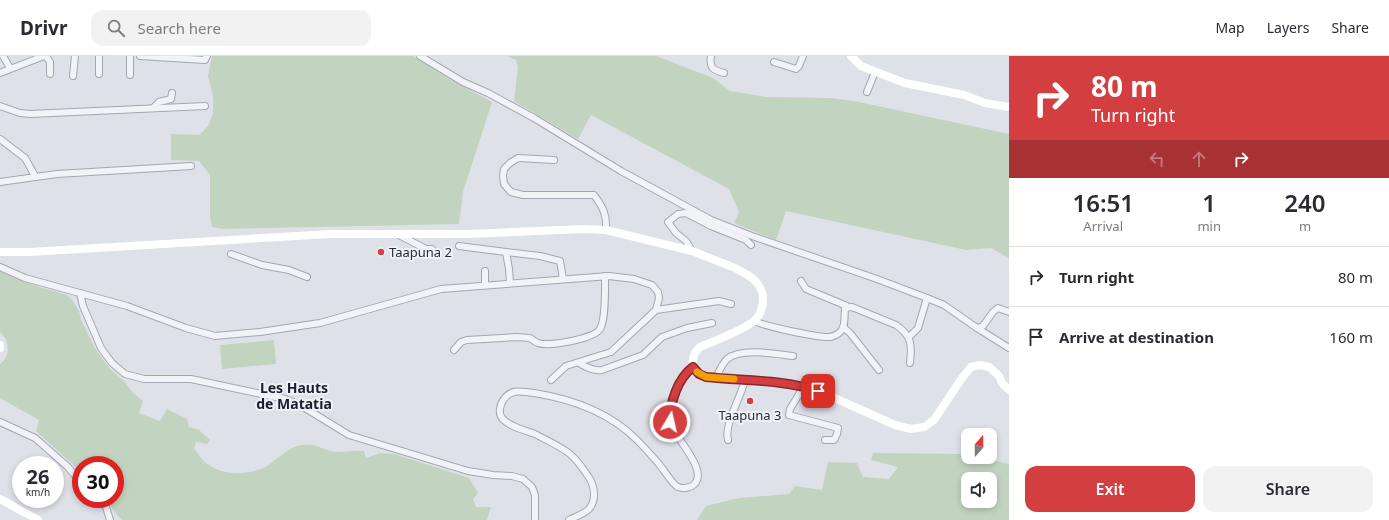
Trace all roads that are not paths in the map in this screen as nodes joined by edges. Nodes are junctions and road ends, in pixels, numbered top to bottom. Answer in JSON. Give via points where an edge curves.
{"nodes":[{"id":1,"x":3,"y":56,"type":"edge"},
{"id":2,"x":45,"y":56,"type":"edge"},
{"id":3,"x":75,"y":56,"type":"edge"},
{"id":4,"x":99,"y":56,"type":"edge"},
{"id":5,"x":130,"y":56,"type":"edge"},
{"id":6,"x":140,"y":56,"type":"edge"},
{"id":7,"x":207,"y":56,"type":"edge"},
{"id":8,"x":420,"y":56,"type":"edge"},
{"id":9,"x":711,"y":56,"type":"edge"},
{"id":10,"x":803,"y":56,"type":"edge"},
{"id":11,"x":851,"y":56,"type":"edge"},
{"id":12,"x":176,"y":57,"type":"edge"},
{"id":13,"x":774,"y":62,"type":"dead end"},
{"id":14,"x":10,"y":68,"type":"junction"},
{"id":15,"x":875,"y":72,"type":"junction"},
{"id":16,"x":0,"y":73,"type":"edge"},
{"id":17,"x":724,"y":73,"type":"dead end"},
{"id":18,"x":50,"y":74,"type":"dead end"},
{"id":19,"x":99,"y":74,"type":"dead end"},
{"id":20,"x":130,"y":75,"type":"dead end"},
{"id":21,"x":73,"y":76,"type":"dead end"},
{"id":22,"x":867,"y":92,"type":"dead end"},
{"id":23,"x":172,"y":93,"type":"dead end"},
{"id":24,"x":0,"y":106,"type":"edge"},
{"id":25,"x":205,"y":106,"type":"dead end"},
{"id":26,"x":1009,"y":107,"type":"edge"},
{"id":27,"x":153,"y":108,"type":"junction"},
{"id":28,"x":0,"y":139,"type":"edge"},
{"id":29,"x":554,"y":160,"type":"dead end"},
{"id":30,"x":191,"y":166,"type":"dead end"},
{"id":31,"x":35,"y":176,"type":"junction"},
{"id":32,"x":0,"y":182,"type":"edge"},
{"id":33,"x":606,"y":230,"type":"junction"},
{"id":34,"x":397,"y":234,"type":"junction"},
{"id":35,"x":752,"y":236,"type":"junction"},
{"id":36,"x":459,"y":246,"type":"dead end"},
{"id":37,"x":432,"y":249,"type":"dead end"},
{"id":38,"x":692,"y":251,"type":"junction"},
{"id":39,"x":0,"y":252,"type":"edge"},
{"id":40,"x":506,"y":252,"type":"junction"},
{"id":41,"x":230,"y":254,"type":"dead end"},
{"id":42,"x":0,"y":267,"type":"edge"},
{"id":43,"x":485,"y":271,"type":"dead end"},
{"id":44,"x":605,"y":276,"type":"junction"},
{"id":45,"x":307,"y":277,"type":"dead end"},
{"id":46,"x":563,"y":279,"type":"junction"},
{"id":47,"x":801,"y":281,"type":"dead end"},
{"id":48,"x":510,"y":283,"type":"junction"},
{"id":49,"x":485,"y":285,"type":"junction"},
{"id":50,"x":80,"y":293,"type":"junction"},
{"id":51,"x":927,"y":298,"type":"junction"},
{"id":52,"x":732,"y":304,"type":"dead end"},
{"id":53,"x":847,"y":306,"type":"junction"},
{"id":54,"x":656,"y":310,"type":"junction"},
{"id":55,"x":1009,"y":312,"type":"edge"},
{"id":56,"x":755,"y":321,"type":"junction"},
{"id":57,"x":712,"y":323,"type":"dead end"},
{"id":58,"x":843,"y":327,"type":"junction"},
{"id":59,"x":977,"y":328,"type":"junction"},
{"id":60,"x":909,"y":337,"type":"junction"},
{"id":61,"x":0,"y":345,"type":"edge"},
{"id":62,"x":0,"y":348,"type":"edge"},
{"id":63,"x":1009,"y":348,"type":"edge"},
{"id":64,"x":454,"y":350,"type":"dead end"},
{"id":65,"x":793,"y":356,"type":"dead end"},
{"id":66,"x":579,"y":363,"type":"junction"},
{"id":67,"x":910,"y":363,"type":"dead end"},
{"id":68,"x":693,"y":367,"type":"junction"},
{"id":69,"x":879,"y":370,"type":"dead end"},
{"id":70,"x":716,"y":378,"type":"junction"},
{"id":71,"x":551,"y":380,"type":"dead end"},
{"id":72,"x":745,"y":380,"type":"junction"},
{"id":73,"x":804,"y":386,"type":"junction"},
{"id":74,"x":1009,"y":390,"type":"edge"},
{"id":75,"x":0,"y":422,"type":"edge"},
{"id":76,"x":728,"y":440,"type":"dead end"},
{"id":77,"x":825,"y":440,"type":"dead end"},
{"id":78,"x":72,"y":472,"type":"edge"},
{"id":79,"x":0,"y":499,"type":"edge"},
{"id":80,"x":106,"y":508,"type":"edge"},
{"id":81,"x":38,"y":520,"type":"edge"},
{"id":82,"x":110,"y":520,"type":"edge"},
{"id":83,"x":535,"y":520,"type":"edge"},
{"id":84,"x":569,"y":520,"type":"edge"}],
"edges":[{"from":1,"to":14,"type":"street"},
{"from":2,"to":14,"type":"street"},
{"from":2,"to":18,"type":"street","via":[[50,62]]},
{"from":3,"to":21,"type":"street"},
{"from":4,"to":19,"type":"street"},
{"from":5,"to":20,"type":"street"},
{"from":6,"to":12,"type":"street"},
{"from":7,"to":12,"type":"street","via":[[205,60]]},
{"from":8,"to":35,"type":"street","via":[[463,82],[528,115],[693,211]]},
{"from":9,"to":17,"type":"street","via":[[710,64],[713,68]]},
{"from":10,"to":13,"type":"street","via":[[796,69]]},
{"from":11,"to":15,"type":"main road","via":[[861,66]]},
{"from":14,"to":16,"type":"street"},
{"from":15,"to":22,"type":"street"},
{"from":15,"to":26,"type":"main road","via":[[905,83],[964,94],[985,103]]},
{"from":23,"to":27,"type":"street","via":[[171,100],[159,102]]},
{"from":24,"to":27,"type":"street","via":[[30,114]]},
{"from":25,"to":27,"type":"street"},
{"from":28,"to":31,"type":"street","via":[[25,158]]},
{"from":29,"to":33,"type":"street","via":[[518,158],[504,169],[504,184],[511,192],[523,195],[594,195],[605,214]]},
{"from":30,"to":31,"type":"street"},
{"from":31,"to":32,"type":"street"},
{"from":33,"to":34,"type":"main road"},
{"from":33,"to":38,"type":"main road"},
{"from":34,"to":37,"type":"street","via":[[426,249]]},
{"from":34,"to":39,"type":"main road","via":[[331,234]]},
{"from":35,"to":38,"type":"street","via":[[750,244],[686,213],[678,214],[668,222]]},
{"from":35,"to":51,"type":"street"},
{"from":36,"to":40,"type":"street"},
{"from":38,"to":56,"type":"main road","via":[[735,268],[756,282],[763,297],[762,309]]},
{"from":40,"to":46,"type":"street","via":[[560,261]]},
{"from":40,"to":48,"type":"street"},
{"from":41,"to":45,"type":"street"},
{"from":42,"to":50,"type":"street","via":[[24,278]]},
{"from":43,"to":49,"type":"street"},
{"from":44,"to":46,"type":"street"},
{"from":44,"to":54,"type":"street","via":[[633,279],[652,285],[658,292]]},
{"from":44,"to":64,"type":"street","via":[[600,329],[584,339],[542,344],[530,338],[517,337],[476,339],[462,342]]},
{"from":46,"to":48,"type":"street"},
{"from":47,"to":53,"type":"street","via":[[806,289]]},
{"from":48,"to":49,"type":"street"},
{"from":49,"to":50,"type":"street","via":[[437,290],[320,323],[220,336],[193,331],[127,306]]},
{"from":50,"to":83,"type":"street","via":[[101,348],[112,364],[125,374],[144,378],[191,379],[282,398],[300,405],[349,435],[468,471],[523,479],[536,495]]},
{"from":51,"to":59,"type":"street","via":[[944,305]]},
{"from":51,"to":60,"type":"street","via":[[918,328]]},
{"from":52,"to":54,"type":"street","via":[[719,301]]},
{"from":53,"to":58,"type":"street"},
{"from":53,"to":60,"type":"street","via":[[896,325]]},
{"from":54,"to":66,"type":"street","via":[[611,352]]},
{"from":55,"to":59,"type":"street","via":[[998,308],[983,326]]},
{"from":56,"to":58,"type":"street","via":[[826,337],[836,335]]},
{"from":56,"to":68,"type":"main road","via":[[700,347],[693,356]]},
{"from":57,"to":66,"type":"street","via":[[662,337],[643,355],[602,370]]},
{"from":58,"to":69,"type":"street"},
{"from":59,"to":63,"type":"street"},
{"from":60,"to":67,"type":"street","via":[[912,352]]},
{"from":61,"to":62,"type":"main road"},
{"from":65,"to":70,"type":"street","via":[[760,352],[732,356],[722,365]]},
{"from":66,"to":71,"type":"street","via":[[566,366]]},
{"from":68,"to":70,"type":"main road","via":[[702,376]]},
{"from":68,"to":84,"type":"street","via":[[686,372],[675,393],[670,416],[673,429],[694,460],[699,473],[694,485],[688,488],[676,486],[636,439],[590,409],[571,401],[519,390],[505,397],[501,402],[501,417],[569,453],[591,480],[594,496],[589,509]]},
{"from":70,"to":72,"type":"main road"},
{"from":72,"to":73,"type":"main road"},
{"from":72,"to":76,"type":"street","via":[[729,423]]},
{"from":73,"to":74,"type":"main road","via":[[895,425],[912,429],[924,427],[934,420],[971,367],[989,367]]},
{"from":73,"to":77,"type":"street","via":[[789,415],[838,428],[834,440]]},
{"from":75,"to":78,"type":"street","via":[[35,438]]},
{"from":79,"to":81,"type":"main road"},
{"from":80,"to":82,"type":"street"}]}
